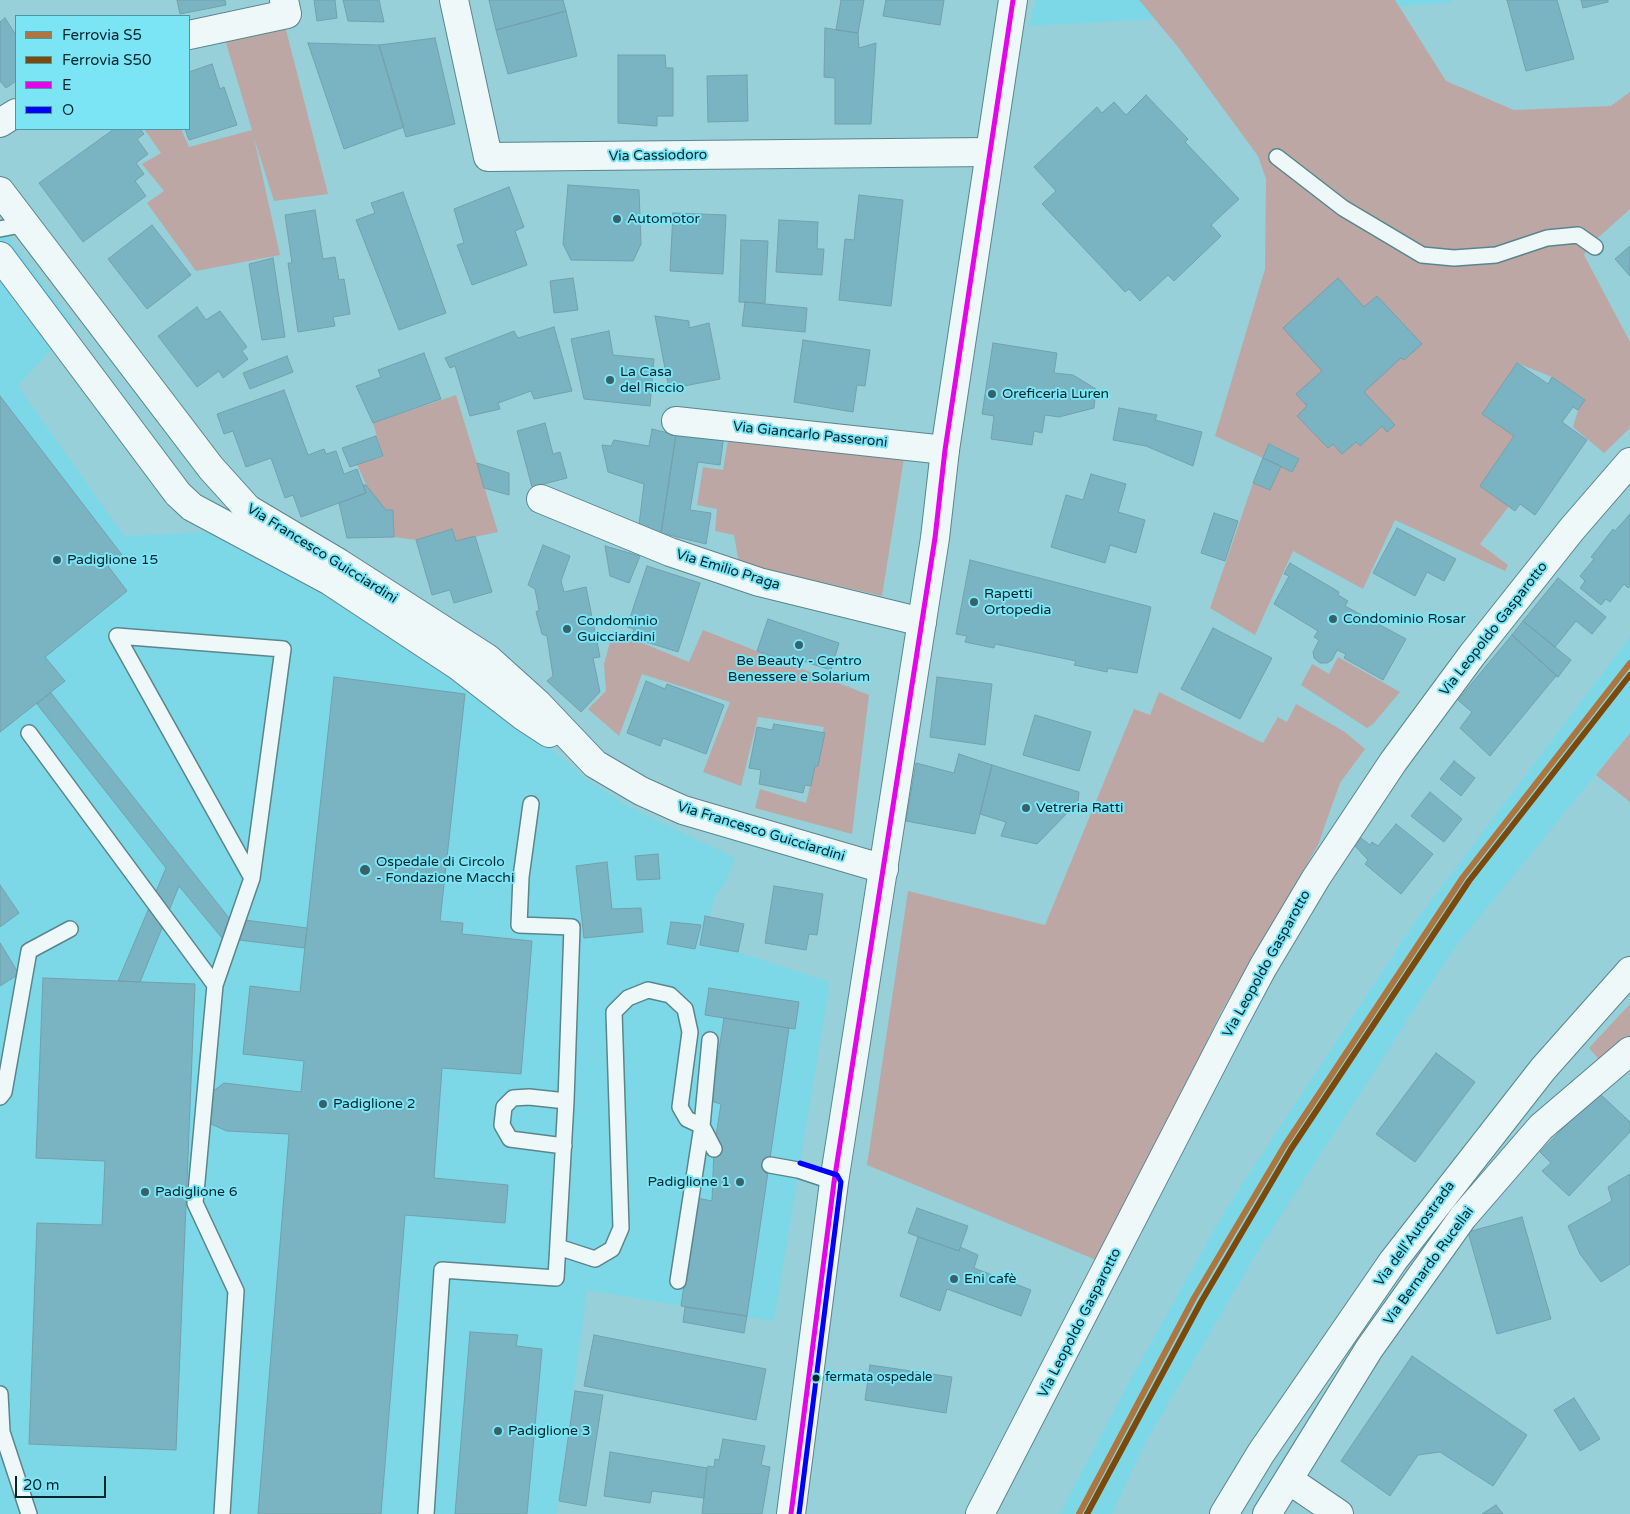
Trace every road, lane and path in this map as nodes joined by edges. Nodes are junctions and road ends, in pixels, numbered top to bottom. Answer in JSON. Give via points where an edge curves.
{"nodes":[{"id":1,"x":284,"y":0,"type":"edge"},
{"id":2,"x":454,"y":0,"type":"edge"},
{"id":3,"x":1013,"y":0,"type":"edge"},
{"id":4,"x":190,"y":35,"type":"edge"},
{"id":5,"x":15,"y":114,"type":"edge"},
{"id":6,"x":0,"y":123,"type":"edge"},
{"id":7,"x":989,"y":152,"type":"junction"},
{"id":8,"x":1277,"y":157,"type":"dead end"},
{"id":9,"x":0,"y":191,"type":"edge"},
{"id":10,"x":13,"y":226,"type":"edge"},
{"id":11,"x":1595,"y":247,"type":"dead end"},
{"id":12,"x":0,"y":256,"type":"edge"},
{"id":13,"x":676,"y":420,"type":"dead end"},
{"id":14,"x":945,"y":450,"type":"junction"},
{"id":15,"x":1630,"y":462,"type":"edge"},
{"id":16,"x":541,"y":499,"type":"dead end"},
{"id":17,"x":922,"y":622,"type":"junction"},
{"id":18,"x":29,"y":733,"type":"dead end"},
{"id":19,"x":590,"y":759,"type":"junction"},
{"id":20,"x":530,"y":804,"type":"dead end"},
{"id":21,"x":884,"y":869,"type":"junction"},
{"id":22,"x":252,"y":878,"type":"junction"},
{"id":23,"x":70,"y":929,"type":"dead end"},
{"id":24,"x":1630,"y":971,"type":"edge"},
{"id":25,"x":215,"y":984,"type":"junction"},
{"id":26,"x":710,"y":1040,"type":"dead end"},
{"id":27,"x":1630,"y":1050,"type":"edge"},
{"id":28,"x":0,"y":1097,"type":"edge"},
{"id":29,"x":566,"y":1101,"type":"junction"},
{"id":30,"x":702,"y":1126,"type":"junction"},
{"id":31,"x":564,"y":1146,"type":"junction"},
{"id":32,"x":714,"y":1149,"type":"dead end"},
{"id":33,"x":770,"y":1165,"type":"dead end"},
{"id":34,"x":834,"y":1182,"type":"junction"},
{"id":35,"x":558,"y":1247,"type":"junction"},
{"id":36,"x":678,"y":1281,"type":"dead end"},
{"id":37,"x":0,"y":1394,"type":"edge"},
{"id":38,"x":1289,"y":1480,"type":"junction"},
{"id":39,"x":30,"y":1514,"type":"edge"},
{"id":40,"x":222,"y":1514,"type":"edge"},
{"id":41,"x":426,"y":1514,"type":"edge"},
{"id":42,"x":791,"y":1514,"type":"edge"},
{"id":43,"x":980,"y":1514,"type":"edge"},
{"id":44,"x":1224,"y":1514,"type":"edge"},
{"id":45,"x":1267,"y":1514,"type":"edge"},
{"id":46,"x":1339,"y":1514,"type":"edge"}],
"edges":[{"from":1,"to":4,"type":"main road","via":[[287,14]]},
{"from":2,"to":7,"type":"main road","name":"Via Cassiodoro","via":[[488,158]]},
{"from":3,"to":7,"type":"main road"},
{"from":5,"to":6,"type":"main road"},
{"from":7,"to":14,"type":"main road"},
{"from":8,"to":11,"type":"lane","via":[[1343,208],[1422,255],[1454,258],[1496,255],[1547,238],[1578,235]]},
{"from":9,"to":10,"type":"main road","name":"Via Francesco Guicciardini"},
{"from":10,"to":19,"type":"main road","name":"Via Francesco Guicciardini","via":[[248,509],[487,658],[538,704]]},
{"from":12,"to":19,"type":"main road","name":"Via Francesco Guicciardini","via":[[178,494],[192,507],[330,581]]},
{"from":13,"to":14,"type":"main road","name":"Via Giancarlo Passeroni"},
{"from":14,"to":17,"type":"main road"},
{"from":15,"to":43,"type":"main road","name":"Via Leopoldo Gasparotto","via":[[1472,655],[1392,762],[1316,878],[1241,1008]]},
{"from":16,"to":17,"type":"main road","name":"Via Emilio Praga","via":[[670,552],[750,579]]},
{"from":17,"to":21,"type":"main road"},
{"from":18,"to":25,"type":"lane"},
{"from":19,"to":21,"type":"main road","name":"Via Francesco Guicciardini","via":[[641,791],[683,810]]},
{"from":20,"to":29,"type":"lane","via":[[519,925],[572,927]]},
{"from":21,"to":34,"type":"main road"},
{"from":22,"to":22,"type":"lane","via":[[283,649],[117,636],[223,826]]},
{"from":22,"to":25,"type":"lane"},
{"from":23,"to":28,"type":"lane","via":[[29,951],[4,1092]]},
{"from":24,"to":44,"type":"main road","name":"Via dell'Autostrada","via":[[1537,1076],[1399,1254],[1261,1453]]},
{"from":25,"to":40,"type":"lane","via":[[195,1203],[236,1291]]},
{"from":26,"to":30,"type":"lane"},
{"from":27,"to":38,"type":"main road","name":"Via Bernardo Rucellai","via":[[1542,1126],[1463,1217],[1369,1349]]},
{"from":29,"to":31,"type":"lane"},
{"from":29,"to":31,"type":"lane","via":[[529,1096],[512,1098],[504,1107],[502,1125],[510,1139]]},
{"from":30,"to":32,"type":"lane"},
{"from":30,"to":35,"type":"lane","via":[[687,1120],[680,1107],[690,1032],[685,1009],[670,995],[648,990],[628,998],[614,1012],[621,1228],[612,1249],[594,1259]]},
{"from":30,"to":36,"type":"lane"},
{"from":31,"to":35,"type":"lane"},
{"from":33,"to":34,"type":"lane"},
{"from":34,"to":42,"type":"main road"},
{"from":35,"to":41,"type":"lane","via":[[556,1278],[442,1270]]},
{"from":37,"to":39,"type":"lane","via":[[2,1432]]},
{"from":38,"to":45,"type":"main road","name":"Via Bernardo Rucellai"},
{"from":38,"to":46,"type":"main road"}]}
